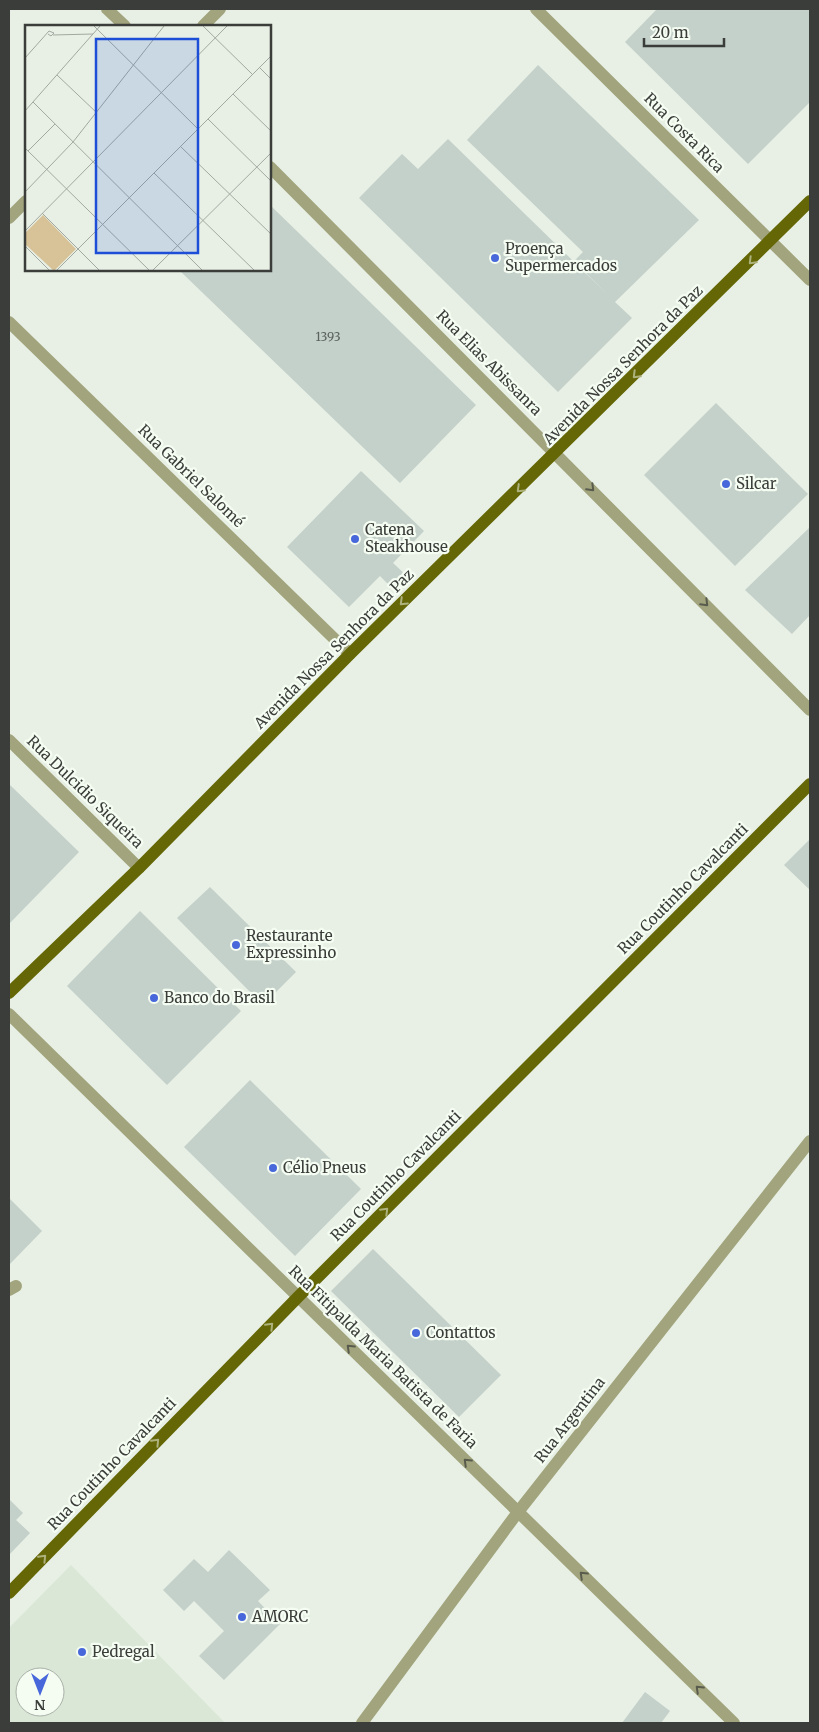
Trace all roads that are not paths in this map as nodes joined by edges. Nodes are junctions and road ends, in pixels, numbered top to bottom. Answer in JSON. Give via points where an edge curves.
{"nodes":[{"id":1,"x":107,"y":9,"type":"edge"},
{"id":2,"x":220,"y":9,"type":"edge"},
{"id":3,"x":536,"y":9,"type":"edge"},
{"id":4,"x":124,"y":25,"type":"edge"},
{"id":5,"x":204,"y":25,"type":"edge"},
{"id":6,"x":271,"y":169,"type":"edge"},
{"id":7,"x":810,"y":201,"type":"edge"},
{"id":8,"x":25,"y":202,"type":"edge"},
{"id":9,"x":9,"y":218,"type":"edge"},
{"id":10,"x":771,"y":242,"type":"junction"},
{"id":11,"x":810,"y":280,"type":"edge"},
{"id":12,"x":9,"y":322,"type":"edge"},
{"id":13,"x":556,"y":453,"type":"junction"},
{"id":14,"x":350,"y":654,"type":"junction"},
{"id":15,"x":810,"y":710,"type":"edge"},
{"id":16,"x":9,"y":740,"type":"edge"},
{"id":17,"x":810,"y":784,"type":"edge"},
{"id":18,"x":139,"y":868,"type":"junction"},
{"id":19,"x":9,"y":993,"type":"edge"},
{"id":20,"x":9,"y":1014,"type":"edge"},
{"id":21,"x":810,"y":1141,"type":"edge"},
{"id":22,"x":298,"y":1297,"type":"junction"},
{"id":23,"x":518,"y":1512,"type":"junction"},
{"id":24,"x":9,"y":1593,"type":"edge"},
{"id":25,"x":362,"y":1723,"type":"edge"},
{"id":26,"x":734,"y":1723,"type":"edge"}],
"edges":[{"from":1,"to":4,"type":"street"},
{"from":2,"to":5,"type":"street"},
{"from":3,"to":10,"type":"street","name":"Rua Costa Rica"},
{"from":6,"to":13,"type":"street","name":"Rua Elias Abissanra"},
{"from":7,"to":10,"type":"main road","name":"Avenida Nossa Senhora da Paz"},
{"from":8,"to":9,"type":"street"},
{"from":10,"to":11,"type":"street","name":"Rua Costa Rica"},
{"from":10,"to":13,"type":"main road","name":"Avenida Nossa Senhora da Paz","one_way":true},
{"from":12,"to":14,"type":"street","name":"Rua Gabriel Salomé"},
{"from":13,"to":14,"type":"main road","name":"Avenida Nossa Senhora da Paz","one_way":true},
{"from":13,"to":15,"type":"street","name":"Rua Elias Abissanra","one_way":true},
{"from":14,"to":18,"type":"main road","name":"Avenida Nossa Senhora da Paz"},
{"from":16,"to":18,"type":"street","name":"Rua Dulcidio Siqueira"},
{"from":22,"to":17,"type":"main road","name":"Rua Coutinho Cavalcanti","one_way":true},
{"from":18,"to":19,"type":"main road","name":"Avenida Nossa Senhora da Paz"},
{"from":20,"to":22,"type":"street","name":"Rua Fitipalda Maria Batista de Faria"},
{"from":21,"to":23,"type":"street","name":"Rua Argentina"},
{"from":23,"to":22,"type":"street","name":"Rua Fitipalda Maria Batista de Faria","one_way":true},
{"from":24,"to":22,"type":"main road","name":"Rua Coutinho Cavalcanti","one_way":true},
{"from":23,"to":25,"type":"street","name":"Rua Argentina"},
{"from":26,"to":23,"type":"street","name":"Rua Fitipalda Maria Batista de Faria","one_way":true}]}
